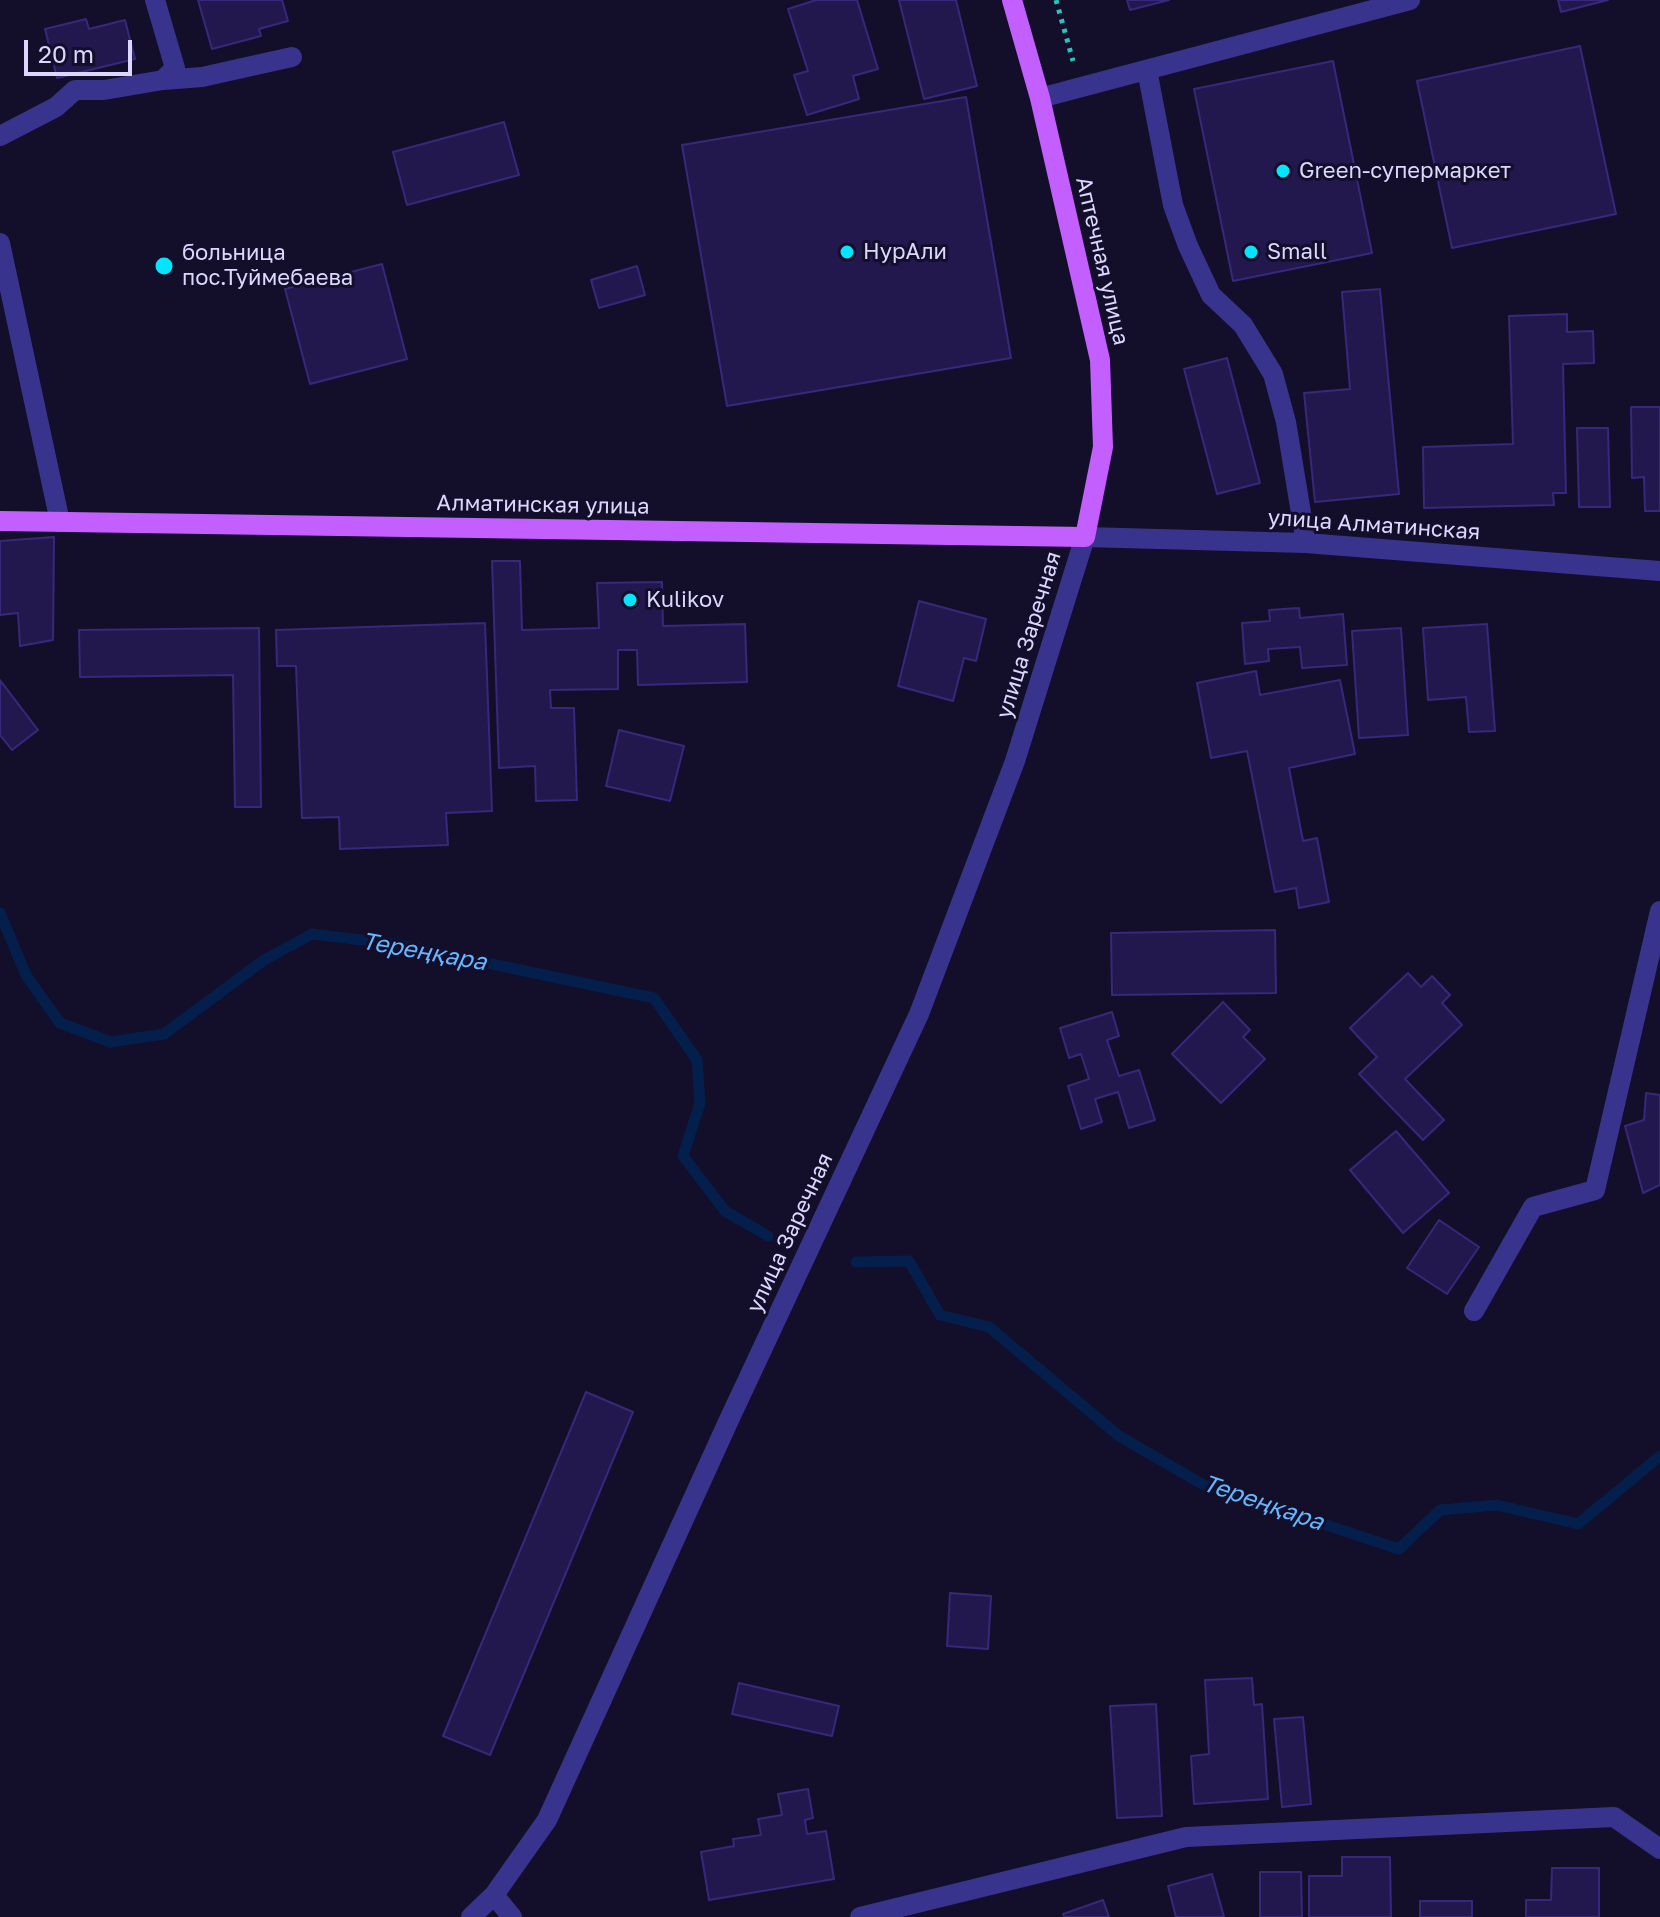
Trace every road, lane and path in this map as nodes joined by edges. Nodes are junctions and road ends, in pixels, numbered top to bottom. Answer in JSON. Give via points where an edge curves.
{"nodes":[{"id":1,"x":155,"y":0,"type":"edge"},
{"id":2,"x":1012,"y":0,"type":"edge"},
{"id":3,"x":1056,"y":0,"type":"edge"},
{"id":4,"x":1410,"y":0,"type":"edge"},
{"id":5,"x":292,"y":57,"type":"dead end"},
{"id":6,"x":1147,"y":70,"type":"junction"},
{"id":7,"x":163,"y":80,"type":"junction"},
{"id":8,"x":1080,"y":88,"type":"junction"},
{"id":9,"x":1040,"y":98,"type":"junction"},
{"id":10,"x":0,"y":136,"type":"edge"},
{"id":11,"x":0,"y":243,"type":"edge"},
{"id":12,"x":0,"y":521,"type":"edge"},
{"id":13,"x":60,"y":522,"type":"junction"},
{"id":14,"x":1085,"y":537,"type":"junction"},
{"id":15,"x":1306,"y":543,"type":"junction"},
{"id":16,"x":1660,"y":571,"type":"edge"},
{"id":17,"x":1660,"y":911,"type":"edge"},
{"id":18,"x":1474,"y":1311,"type":"dead end"},
{"id":19,"x":1660,"y":1849,"type":"edge"},
{"id":20,"x":494,"y":1895,"type":"junction"},
{"id":21,"x":471,"y":1917,"type":"edge"},
{"id":22,"x":512,"y":1917,"type":"edge"},
{"id":23,"x":860,"y":1917,"type":"edge"}],
"edges":[{"from":1,"to":7,"type":"street","via":[[175,68]]},
{"from":2,"to":9,"type":"main road","name":"Аптечная улица"},
{"from":3,"to":8,"type":"path"},
{"from":4,"to":6,"type":"street"},
{"from":5,"to":7,"type":"street"},
{"from":6,"to":8,"type":"street"},
{"from":6,"to":15,"type":"street","via":[[1173,205],[1188,246],[1211,295],[1243,325],[1273,374]]},
{"from":7,"to":10,"type":"street","via":[[75,90],[56,107]]},
{"from":8,"to":9,"type":"street"},
{"from":9,"to":14,"type":"main road","name":"Аптечная улица","via":[[1100,360],[1103,447]]},
{"from":11,"to":13,"type":"street"},
{"from":12,"to":13,"type":"main road","name":"Алматинская улица"},
{"from":13,"to":14,"type":"main road","name":"Алматинская улица"},
{"from":14,"to":15,"type":"street","name":"улица Алматинская"},
{"from":14,"to":20,"type":"street","name":"улица Заречная","via":[[1015,761],[919,1014],[547,1820]]},
{"from":15,"to":16,"type":"street","name":"улица Алматинская"},
{"from":17,"to":18,"type":"street","via":[[1595,1190],[1533,1207]]},
{"from":19,"to":23,"type":"street","via":[[1614,1817],[1186,1837]]},
{"from":20,"to":21,"type":"street","name":"улица Заречная"},
{"from":20,"to":22,"type":"street"}]}
